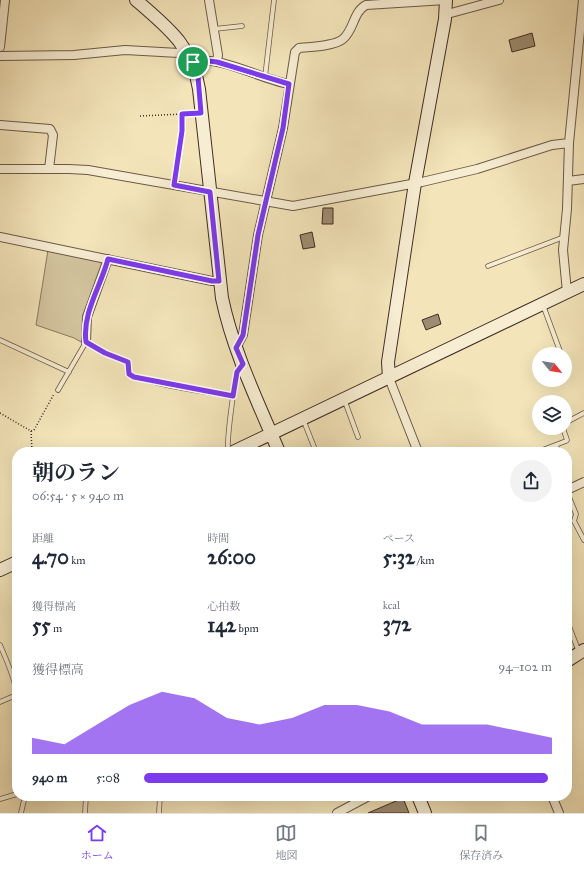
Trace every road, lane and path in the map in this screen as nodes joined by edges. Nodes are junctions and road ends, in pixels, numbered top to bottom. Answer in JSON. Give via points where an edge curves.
{"nodes":[{"id":1,"x":5,"y":0,"type":"edge"},
{"id":2,"x":136,"y":0,"type":"edge"},
{"id":3,"x":209,"y":0,"type":"edge"},
{"id":4,"x":274,"y":0,"type":"edge"},
{"id":5,"x":446,"y":0,"type":"edge"},
{"id":6,"x":498,"y":0,"type":"edge"},
{"id":7,"x":583,"y":0,"type":"edge"},
{"id":8,"x":392,"y":1,"type":"edge"},
{"id":9,"x":446,"y":13,"type":"junction"},
{"id":10,"x":242,"y":26,"type":"dead end"},
{"id":11,"x":214,"y":30,"type":"junction"},
{"id":12,"x":0,"y":47,"type":"edge"},
{"id":13,"x":0,"y":56,"type":"edge"},
{"id":14,"x":190,"y":57,"type":"junction"},
{"id":15,"x":217,"y":62,"type":"junction"},
{"id":16,"x":265,"y":78,"type":"junction"},
{"id":17,"x":289,"y":84,"type":"junction"},
{"id":18,"x":201,"y":113,"type":"junction"},
{"id":19,"x":182,"y":114,"type":"junction"},
{"id":20,"x":140,"y":116,"type":"dead end"},
{"id":21,"x":0,"y":125,"type":"edge"},
{"id":22,"x":569,"y":143,"type":"junction"},
{"id":23,"x":0,"y":169,"type":"edge"},
{"id":24,"x":49,"y":169,"type":"junction"},
{"id":25,"x":584,"y":179,"type":"edge"},
{"id":26,"x":568,"y":181,"type":"junction"},
{"id":27,"x":415,"y":183,"type":"junction"},
{"id":28,"x":174,"y":185,"type":"junction"},
{"id":29,"x":210,"y":192,"type":"junction"},
{"id":30,"x":266,"y":201,"type":"junction"},
{"id":31,"x":564,"y":237,"type":"junction"},
{"id":32,"x":0,"y":238,"type":"edge"},
{"id":33,"x":108,"y":259,"type":"junction"},
{"id":34,"x":488,"y":266,"type":"dead end"},
{"id":35,"x":219,"y":281,"type":"junction"},
{"id":36,"x":584,"y":284,"type":"edge"},
{"id":37,"x":567,"y":292,"type":"junction"},
{"id":38,"x":543,"y":304,"type":"junction"},
{"id":39,"x":0,"y":340,"type":"edge"},
{"id":40,"x":86,"y":342,"type":"junction"},
{"id":41,"x":558,"y":347,"type":"edge"},
{"id":42,"x":236,"y":348,"type":"junction"},
{"id":43,"x":243,"y":364,"type":"junction"},
{"id":44,"x":69,"y":372,"type":"junction"},
{"id":45,"x":389,"y":378,"type":"junction"},
{"id":46,"x":58,"y":390,"type":"joint"},
{"id":47,"x":233,"y":396,"type":"junction"},
{"id":48,"x":344,"y":399,"type":"junction"},
{"id":49,"x":0,"y":413,"type":"edge"},
{"id":50,"x":584,"y":414,"type":"edge"},
{"id":51,"x":303,"y":419,"type":"junction"},
{"id":52,"x":572,"y":420,"type":"edge"},
{"id":53,"x":31,"y":431,"type":"junction"},
{"id":54,"x":271,"y":434,"type":"junction"},
{"id":55,"x":565,"y":435,"type":"edge"},
{"id":56,"x":358,"y":437,"type":"dead end"},
{"id":57,"x":556,"y":445,"type":"joint"},
{"id":58,"x":32,"y":447,"type":"edge"},
{"id":59,"x":228,"y":447,"type":"edge"},
{"id":60,"x":244,"y":447,"type":"edge"},
{"id":61,"x":277,"y":447,"type":"edge"},
{"id":62,"x":314,"y":447,"type":"edge"},
{"id":63,"x":416,"y":447,"type":"edge"},
{"id":64,"x":551,"y":447,"type":"edge"},
{"id":65,"x":584,"y":482,"type":"edge"},
{"id":66,"x":572,"y":492,"type":"edge"},
{"id":67,"x":572,"y":504,"type":"edge"},
{"id":68,"x":584,"y":540,"type":"edge"},
{"id":69,"x":12,"y":564,"type":"edge"},
{"id":70,"x":0,"y":570,"type":"edge"},
{"id":71,"x":572,"y":631,"type":"edge"},
{"id":72,"x":0,"y":645,"type":"edge"},
{"id":73,"x":582,"y":651,"type":"edge"},
{"id":74,"x":572,"y":658,"type":"edge"},
{"id":75,"x":12,"y":674,"type":"edge"},
{"id":76,"x":12,"y":697,"type":"edge"},
{"id":77,"x":0,"y":702,"type":"edge"},
{"id":78,"x":12,"y":795,"type":"edge"},
{"id":79,"x":0,"y":799,"type":"edge"},
{"id":80,"x":24,"y":801,"type":"edge"},
{"id":81,"x":86,"y":801,"type":"edge"},
{"id":82,"x":160,"y":801,"type":"edge"},
{"id":83,"x":360,"y":801,"type":"edge"},
{"id":84,"x":420,"y":801,"type":"edge"},
{"id":85,"x":554,"y":801,"type":"edge"},
{"id":86,"x":340,"y":812,"type":"edge"},
{"id":87,"x":21,"y":813,"type":"edge"},
{"id":88,"x":85,"y":813,"type":"edge"},
{"id":89,"x":159,"y":813,"type":"edge"},
{"id":90,"x":425,"y":813,"type":"edge"},
{"id":91,"x":559,"y":813,"type":"edge"}],
"edges":[{"from":1,"to":12,"type":"street"},
{"from":2,"to":14,"type":"street","via":[[175,34]]},
{"from":3,"to":11,"type":"street"},
{"from":4,"to":16,"type":"lane"},
{"from":5,"to":8,"type":"street"},
{"from":5,"to":9,"type":"street"},
{"from":6,"to":9,"type":"street"},
{"from":7,"to":22,"type":"street"},
{"from":8,"to":17,"type":"street","via":[[363,7],[346,36],[340,41],[296,50]]},
{"from":9,"to":27,"type":"street"},
{"from":10,"to":11,"type":"lane"},
{"from":11,"to":15,"type":"street"},
{"from":13,"to":14,"type":"street","via":[[74,55],[125,50],[179,53]]},
{"from":14,"to":15,"type":"street"},
{"from":14,"to":18,"type":"street","via":[[198,77]]},
{"from":15,"to":16,"type":"street"},
{"from":16,"to":17,"type":"street"},
{"from":17,"to":30,"type":"street","via":[[283,128]]},
{"from":18,"to":19,"type":"path"},
{"from":18,"to":29,"type":"street"},
{"from":19,"to":20,"type":"path"},
{"from":19,"to":28,"type":"path"},
{"from":21,"to":24,"type":"street","via":[[50,129],[53,135]]},
{"from":22,"to":26,"type":"street"},
{"from":22,"to":27,"type":"street","via":[[552,145],[477,169]]},
{"from":23,"to":24,"type":"street"},
{"from":24,"to":28,"type":"street","via":[[88,170]]},
{"from":25,"to":26,"type":"street"},
{"from":26,"to":31,"type":"street"},
{"from":27,"to":30,"type":"street","via":[[298,205],[288,206]]},
{"from":27,"to":45,"type":"street","via":[[388,362]]},
{"from":28,"to":29,"type":"street"},
{"from":29,"to":30,"type":"street"},
{"from":29,"to":35,"type":"street"},
{"from":30,"to":42,"type":"street","via":[[258,235],[243,335]]},
{"from":31,"to":34,"type":"lane"},
{"from":31,"to":37,"type":"street"},
{"from":32,"to":33,"type":"street"},
{"from":33,"to":35,"type":"street"},
{"from":33,"to":40,"type":"street","via":[[87,317]]},
{"from":35,"to":42,"type":"street","via":[[226,317]]},
{"from":36,"to":37,"type":"street"},
{"from":37,"to":38,"type":"street"},
{"from":38,"to":41,"type":"lane"},
{"from":38,"to":45,"type":"street"},
{"from":39,"to":44,"type":"lane"},
{"from":40,"to":44,"type":"lane"},
{"from":40,"to":47,"type":"lane","via":[[128,362],[129,374],[134,377]]},
{"from":42,"to":43,"type":"street"},
{"from":43,"to":47,"type":"lane","via":[[237,372]]},
{"from":43,"to":54,"type":"street"},
{"from":44,"to":46,"type":"lane"},
{"from":45,"to":48,"type":"street"},
{"from":45,"to":63,"type":"street"},
{"from":46,"to":53,"type":"path"},
{"from":47,"to":59,"type":"lane"},
{"from":48,"to":51,"type":"street"},
{"from":48,"to":56,"type":"lane"},
{"from":49,"to":53,"type":"path"},
{"from":50,"to":52,"type":"lane"},
{"from":51,"to":54,"type":"street"},
{"from":51,"to":62,"type":"lane"},
{"from":53,"to":58,"type":"path"},
{"from":54,"to":60,"type":"street"},
{"from":54,"to":61,"type":"street"},
{"from":55,"to":57,"type":"lane","via":[[567,440]]},
{"from":57,"to":64,"type":"lane"},
{"from":65,"to":66,"type":"street"},
{"from":67,"to":68,"type":"lane","via":[[576,514],[574,521]]},
{"from":69,"to":70,"type":"street"},
{"from":71,"to":73,"type":"lane"},
{"from":72,"to":75,"type":"lane"},
{"from":73,"to":74,"type":"street"},
{"from":76,"to":77,"type":"lane"},
{"from":78,"to":79,"type":"lane"},
{"from":80,"to":87,"type":"lane"},
{"from":81,"to":88,"type":"lane"},
{"from":82,"to":89,"type":"lane"},
{"from":83,"to":86,"type":"street"},
{"from":84,"to":90,"type":"street"},
{"from":85,"to":91,"type":"street"}]}
